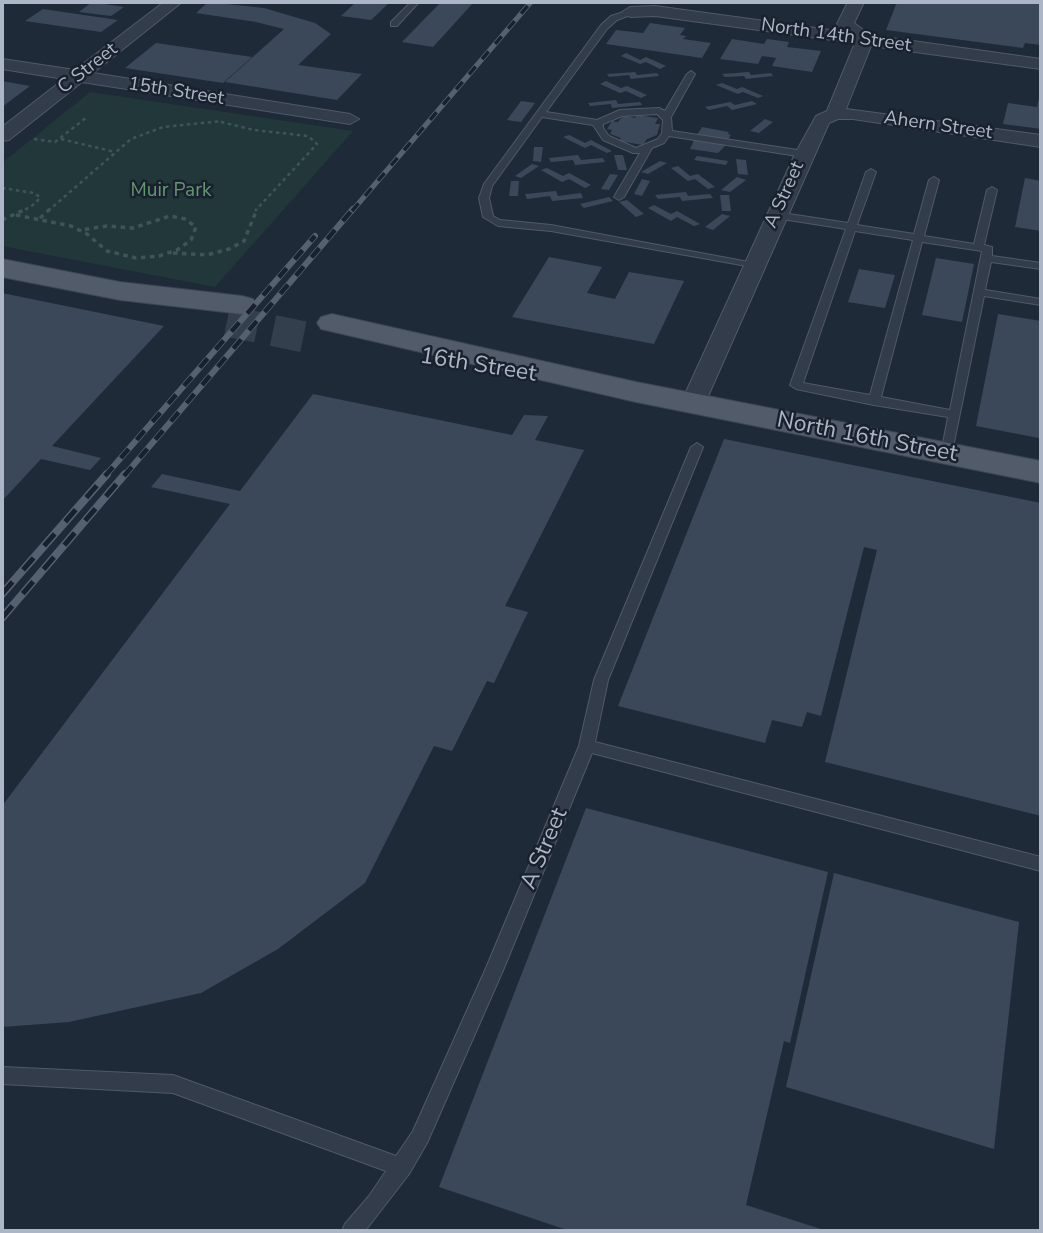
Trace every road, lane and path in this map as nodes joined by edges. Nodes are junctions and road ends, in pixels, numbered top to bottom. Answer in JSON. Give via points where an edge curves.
{"nodes":[{"id":1,"x":174,"y":2,"type":"edge"},
{"id":2,"x":415,"y":2,"type":"edge"},
{"id":3,"x":856,"y":2,"type":"edge"},
{"id":4,"x":630,"y":12,"type":"joint"},
{"id":5,"x":394,"y":24,"type":"dead end"},
{"id":6,"x":865,"y":40,"type":"junction"},
{"id":7,"x":2,"y":64,"type":"edge"},
{"id":8,"x":1041,"y":64,"type":"edge"},
{"id":9,"x":691,"y":74,"type":"dead end"},
{"id":10,"x":79,"y":76,"type":"junction"},
{"id":11,"x":245,"y":103,"type":"junction"},
{"id":12,"x":540,"y":114,"type":"junction"},
{"id":13,"x":835,"y":114,"type":"junction"},
{"id":14,"x":87,"y":117,"type":"dead end"},
{"id":15,"x":666,"y":117,"type":"junction"},
{"id":16,"x":350,"y":119,"type":"dead end"},
{"id":17,"x":221,"y":122,"type":"junction"},
{"id":18,"x":598,"y":122,"type":"junction"},
{"id":19,"x":667,"y":133,"type":"junction"},
{"id":20,"x":2,"y":136,"type":"edge"},
{"id":21,"x":32,"y":139,"type":"dead end"},
{"id":22,"x":60,"y":139,"type":"junction"},
{"id":23,"x":1041,"y":141,"type":"edge"},
{"id":24,"x":649,"y":147,"type":"junction"},
{"id":25,"x":116,"y":152,"type":"junction"},
{"id":26,"x":804,"y":154,"type":"junction"},
{"id":27,"x":871,"y":172,"type":"dead end"},
{"id":28,"x":934,"y":180,"type":"dead end"},
{"id":29,"x":2,"y":188,"type":"edge"},
{"id":30,"x":992,"y":190,"type":"dead end"},
{"id":31,"x":619,"y":197,"type":"dead end"},
{"id":32,"x":16,"y":215,"type":"junction"},
{"id":33,"x":776,"y":215,"type":"junction"},
{"id":34,"x":39,"y":219,"type":"junction"},
{"id":35,"x":2,"y":220,"type":"edge"},
{"id":36,"x":851,"y":227,"type":"junction"},
{"id":37,"x":81,"y":230,"type":"junction"},
{"id":38,"x":919,"y":237,"type":"junction"},
{"id":39,"x":978,"y":247,"type":"junction"},
{"id":40,"x":171,"y":253,"type":"junction"},
{"id":41,"x":986,"y":258,"type":"junction"},
{"id":42,"x":754,"y":266,"type":"junction"},
{"id":43,"x":1041,"y":266,"type":"edge"},
{"id":44,"x":2,"y":268,"type":"edge"},
{"id":45,"x":980,"y":292,"type":"junction"},
{"id":46,"x":1041,"y":302,"type":"edge"},
{"id":47,"x":234,"y":313,"type":"tunnel mouth"},
{"id":48,"x":325,"y":332,"type":"tunnel mouth"},
{"id":49,"x":874,"y":401,"type":"junction"},
{"id":50,"x":693,"y":403,"type":"junction"},
{"id":51,"x":955,"y":415,"type":"junction"},
{"id":52,"x":697,"y":447,"type":"dead end"},
{"id":53,"x":947,"y":454,"type":"junction"},
{"id":54,"x":1041,"y":472,"type":"edge"},
{"id":55,"x":587,"y":746,"type":"junction"},
{"id":56,"x":1041,"y":864,"type":"edge"},
{"id":57,"x":2,"y":1076,"type":"edge"},
{"id":58,"x":402,"y":1167,"type":"junction"},
{"id":59,"x":352,"y":1231,"type":"edge"}],
"edges":[{"from":1,"to":10,"type":"street","name":"C Street"},
{"from":2,"to":5,"type":"lane"},
{"from":3,"to":6,"type":"street","via":[[845,24]]},
{"from":4,"to":6,"type":"street","name":"North 14th Street","via":[[655,11]]},
{"from":4,"to":12,"type":"lane","via":[[604,27]]},
{"from":6,"to":8,"type":"street","name":"North 14th Street"},
{"from":6,"to":13,"type":"street","name":"A Street"},
{"from":7,"to":10,"type":"street","name":"15th Street"},
{"from":9,"to":15,"type":"lane"},
{"from":10,"to":11,"type":"street","name":"15th Street"},
{"from":10,"to":20,"type":"street","name":"C Street"},
{"from":11,"to":16,"type":"street","name":"15th Street"},
{"from":11,"to":17,"type":"path"},
{"from":12,"to":18,"type":"lane"},
{"from":12,"to":42,"type":"lane","via":[[487,186],[485,210],[491,221]]},
{"from":13,"to":23,"type":"street","name":"Ahern Street"},
{"from":13,"to":26,"type":"street","name":"A Street","via":[[822,120]]},
{"from":14,"to":22,"type":"path"},
{"from":15,"to":18,"type":"lane","via":[[659,111],[639,111]]},
{"from":15,"to":19,"type":"lane"},
{"from":17,"to":25,"type":"path","via":[[155,129],[131,139]]},
{"from":17,"to":40,"type":"path","via":[[308,136],[317,144],[253,213],[244,241],[208,255]]},
{"from":18,"to":24,"type":"lane","via":[[601,133],[620,146],[636,151]]},
{"from":19,"to":24,"type":"lane"},
{"from":19,"to":26,"type":"lane"},
{"from":21,"to":22,"type":"path"},
{"from":22,"to":25,"type":"path"},
{"from":24,"to":31,"type":"lane"},
{"from":25,"to":34,"type":"path"},
{"from":26,"to":33,"type":"street","name":"A Street"},
{"from":27,"to":36,"type":"lane"},
{"from":28,"to":38,"type":"lane"},
{"from":29,"to":32,"type":"path","via":[[40,197]]},
{"from":30,"to":39,"type":"lane"},
{"from":32,"to":34,"type":"path"},
{"from":32,"to":35,"type":"path"},
{"from":33,"to":36,"type":"lane"},
{"from":33,"to":42,"type":"street","name":"A Street"},
{"from":34,"to":37,"type":"path"},
{"from":36,"to":38,"type":"lane"},
{"from":36,"to":49,"type":"lane","via":[[796,385]]},
{"from":37,"to":40,"type":"path","via":[[114,255],[136,258]]},
{"from":37,"to":40,"type":"path","via":[[140,226],[170,216],[192,222],[196,233]]},
{"from":38,"to":39,"type":"lane"},
{"from":38,"to":49,"type":"lane"},
{"from":39,"to":41,"type":"lane","via":[[988,249]]},
{"from":41,"to":43,"type":"lane"},
{"from":41,"to":45,"type":"lane"},
{"from":42,"to":50,"type":"street","name":"A Street"},
{"from":44,"to":47,"type":"main road"},
{"from":45,"to":46,"type":"lane"},
{"from":45,"to":51,"type":"lane"},
{"from":48,"to":50,"type":"main road","name":"16th Street"},
{"from":49,"to":51,"type":"lane"},
{"from":50,"to":53,"type":"main road","name":"North 16th Street"},
{"from":51,"to":53,"type":"lane"},
{"from":52,"to":55,"type":"lane","name":"A Street","via":[[601,680]]},
{"from":53,"to":54,"type":"main road","name":"North 16th Street"},
{"from":55,"to":56,"type":"lane"},
{"from":55,"to":58,"type":"lane","name":"A Street","via":[[495,968],[420,1137]]},
{"from":57,"to":58,"type":"lane","via":[[173,1084]]},
{"from":58,"to":59,"type":"lane","name":"A Street"}]}
